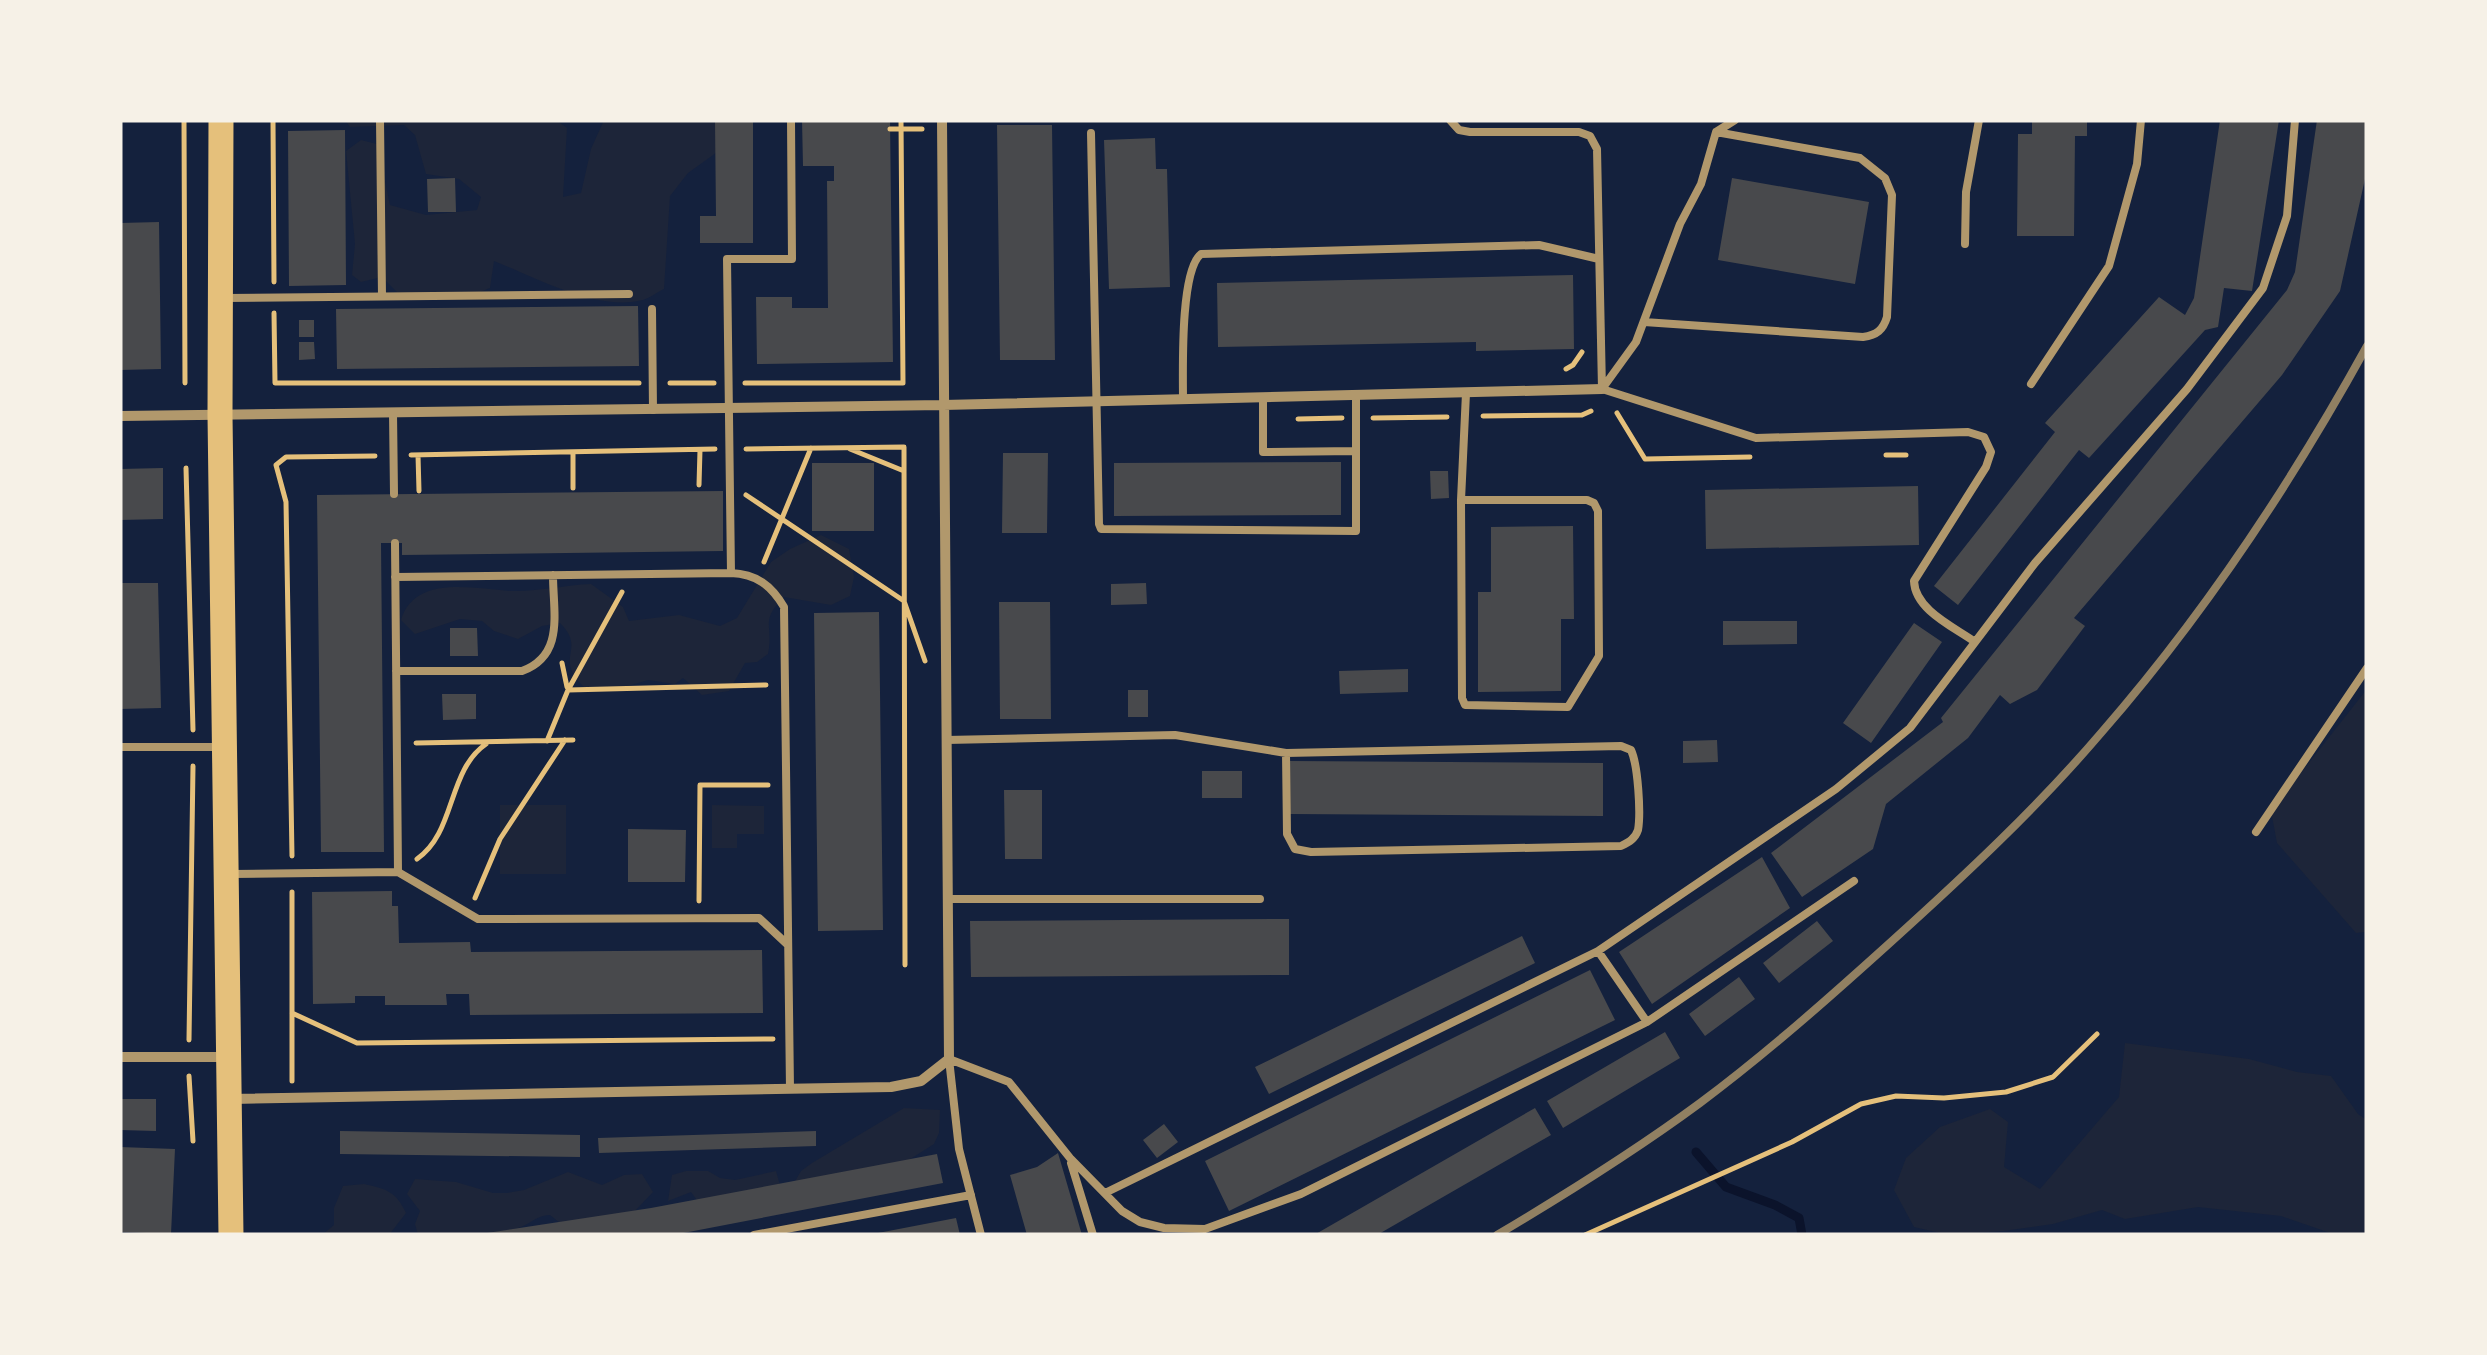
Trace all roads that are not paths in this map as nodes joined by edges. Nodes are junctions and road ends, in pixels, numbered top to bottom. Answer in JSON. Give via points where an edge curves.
{"nodes":[{"id":1,"x":224,"y":120,"type":"edge"},
{"id":2,"x":380,"y":120,"type":"edge"},
{"id":3,"x":792,"y":120,"type":"edge"},
{"id":4,"x":1450,"y":120,"type":"edge"},
{"id":5,"x":1735,"y":120,"type":"edge"},
{"id":6,"x":1979,"y":120,"type":"edge"},
{"id":7,"x":2142,"y":120,"type":"edge"},
{"id":8,"x":2296,"y":120,"type":"edge"},
{"id":9,"x":942,"y":124,"type":"edge"},
{"id":10,"x":1716,"y":132,"type":"junction"},
{"id":11,"x":1092,"y":133,"type":"dead end"},
{"id":12,"x":1965,"y":244,"type":"dead end"},
{"id":13,"x":1599,"y":259,"type":"junction"},
{"id":14,"x":629,"y":294,"type":"dead end"},
{"id":15,"x":382,"y":296,"type":"junction"},
{"id":16,"x":220,"y":298,"type":"junction"},
{"id":17,"x":652,"y":310,"type":"dead end"},
{"id":18,"x":1644,"y":322,"type":"junction"},
{"id":19,"x":2031,"y":384,"type":"dead end"},
{"id":20,"x":1602,"y":390,"type":"junction"},
{"id":21,"x":1466,"y":393,"type":"junction"},
{"id":22,"x":1356,"y":396,"type":"junction"},
{"id":23,"x":1263,"y":398,"type":"junction"},
{"id":24,"x":1184,"y":400,"type":"junction"},
{"id":25,"x":1098,"y":402,"type":"junction"},
{"id":26,"x":943,"y":406,"type":"junction"},
{"id":27,"x":729,"y":408,"type":"junction"},
{"id":28,"x":653,"y":410,"type":"junction"},
{"id":29,"x":393,"y":413,"type":"junction"},
{"id":30,"x":220,"y":415,"type":"junction"},
{"id":31,"x":120,"y":416,"type":"edge"},
{"id":32,"x":1356,"y":451,"type":"junction"},
{"id":33,"x":394,"y":494,"type":"dead end"},
{"id":34,"x":1461,"y":500,"type":"junction"},
{"id":35,"x":394,"y":543,"type":"dead end"},
{"id":36,"x":731,"y":573,"type":"junction"},
{"id":37,"x":553,"y":575,"type":"junction"},
{"id":38,"x":395,"y":577,"type":"junction"},
{"id":39,"x":1975,"y":642,"type":"junction"},
{"id":40,"x":2367,"y":668,"type":"edge"},
{"id":41,"x":396,"y":671,"type":"junction"},
{"id":42,"x":946,"y":740,"type":"junction"},
{"id":43,"x":226,"y":746,"type":"junction"},
{"id":44,"x":120,"y":747,"type":"edge"},
{"id":45,"x":1286,"y":753,"type":"junction"},
{"id":46,"x":2256,"y":832,"type":"dead end"},
{"id":47,"x":398,"y":872,"type":"junction"},
{"id":48,"x":227,"y":874,"type":"junction"},
{"id":49,"x":1854,"y":881,"type":"dead end"},
{"id":50,"x":1260,"y":898,"type":"dead end"},
{"id":51,"x":948,"y":899,"type":"junction"},
{"id":52,"x":788,"y":945,"type":"junction"},
{"id":53,"x":1598,"y":951,"type":"junction"},
{"id":54,"x":1647,"y":1022,"type":"junction"},
{"id":55,"x":120,"y":1057,"type":"edge"},
{"id":56,"x":230,"y":1057,"type":"junction"},
{"id":57,"x":949,"y":1059,"type":"junction"},
{"id":58,"x":790,"y":1089,"type":"junction"},
{"id":59,"x":230,"y":1099,"type":"junction"},
{"id":60,"x":1070,"y":1158,"type":"junction"},
{"id":61,"x":1105,"y":1194,"type":"junction"},
{"id":62,"x":971,"y":1195,"type":"junction"},
{"id":63,"x":231,"y":1235,"type":"edge"},
{"id":64,"x":754,"y":1235,"type":"edge"},
{"id":65,"x":981,"y":1235,"type":"edge"},
{"id":66,"x":1092,"y":1235,"type":"edge"}],
"edges":[{"from":1,"to":16,"type":"main road"},
{"from":2,"to":15,"type":"lane"},
{"from":3,"to":27,"type":"lane","via":[[792,258],[728,260]]},
{"from":4,"to":13,"type":"lane","via":[[1470,132],[1590,136],[1596,149]]},
{"from":5,"to":10,"type":"lane"},
{"from":6,"to":12,"type":"lane"},
{"from":7,"to":19,"type":"lane","via":[[2138,164],[2108,266]]},
{"from":8,"to":39,"type":"lane","via":[[2287,216],[2263,288]]},
{"from":9,"to":26,"type":"street"},
{"from":10,"to":18,"type":"lane"},
{"from":10,"to":18,"type":"lane","via":[[1860,158],[1885,178],[1892,195],[1884,328],[1863,337]]},
{"from":11,"to":25,"type":"lane"},
{"from":13,"to":20,"type":"lane"},
{"from":13,"to":24,"type":"lane","via":[[1539,245],[1201,254],[1190,268]]},
{"from":14,"to":15,"type":"lane"},
{"from":15,"to":16,"type":"lane"},
{"from":16,"to":30,"type":"main road"},
{"from":17,"to":28,"type":"lane"},
{"from":18,"to":20,"type":"lane"},
{"from":20,"to":21,"type":"street"},
{"from":20,"to":39,"type":"lane","via":[[1756,438],[1984,436],[1991,452],[1986,468],[1914,581],[1926,608]]},
{"from":21,"to":22,"type":"street"},
{"from":21,"to":34,"type":"lane"},
{"from":22,"to":23,"type":"street"},
{"from":22,"to":32,"type":"lane"},
{"from":23,"to":24,"type":"street"},
{"from":23,"to":32,"type":"lane","via":[[1263,452]]},
{"from":24,"to":25,"type":"street"},
{"from":25,"to":26,"type":"street"},
{"from":25,"to":32,"type":"lane","via":[[1098,524],[1108,531],[1356,531]]},
{"from":26,"to":27,"type":"street"},
{"from":26,"to":42,"type":"street"},
{"from":27,"to":28,"type":"street"},
{"from":27,"to":36,"type":"lane"},
{"from":28,"to":29,"type":"street"},
{"from":29,"to":30,"type":"street"},
{"from":29,"to":33,"type":"lane"},
{"from":30,"to":31,"type":"street"},
{"from":30,"to":43,"type":"main road"},
{"from":34,"to":34,"type":"lane","via":[[1594,503],[1599,656],[1568,708],[1465,705]]},
{"from":35,"to":38,"type":"lane"},
{"from":36,"to":37,"type":"lane"},
{"from":36,"to":52,"type":"lane","via":[[757,579],[784,607]]},
{"from":37,"to":38,"type":"lane"},
{"from":37,"to":41,"type":"lane","via":[[553,641],[535,666]]},
{"from":38,"to":41,"type":"lane"},
{"from":39,"to":53,"type":"lane","via":[[1910,728],[1851,777]]},
{"from":40,"to":46,"type":"lane"},
{"from":41,"to":47,"type":"lane"},
{"from":42,"to":45,"type":"lane","via":[[1175,735]]},
{"from":42,"to":51,"type":"street"},
{"from":43,"to":44,"type":"lane"},
{"from":43,"to":48,"type":"main road"},
{"from":45,"to":45,"type":"lane","via":[[1287,834],[1295,849],[1621,846],[1638,829],[1636,760],[1621,746]]},
{"from":47,"to":48,"type":"lane"},
{"from":47,"to":52,"type":"lane","via":[[478,920],[758,918]]},
{"from":48,"to":56,"type":"main road"},
{"from":49,"to":54,"type":"lane"},
{"from":50,"to":51,"type":"lane"},
{"from":51,"to":57,"type":"street"},
{"from":52,"to":58,"type":"lane"},
{"from":53,"to":54,"type":"lane"},
{"from":53,"to":61,"type":"lane"},
{"from":54,"to":61,"type":"lane","via":[[1301,1194],[1205,1229],[1140,1222]]},
{"from":55,"to":56,"type":"street"},
{"from":56,"to":59,"type":"main road"},
{"from":57,"to":58,"type":"street","via":[[921,1080],[891,1087]]},
{"from":57,"to":60,"type":"lane","via":[[1009,1082]]},
{"from":57,"to":62,"type":"lane","via":[[958,1149]]},
{"from":58,"to":59,"type":"street"},
{"from":59,"to":63,"type":"main road"},
{"from":60,"to":61,"type":"lane"},
{"from":60,"to":66,"type":"lane"},
{"from":62,"to":64,"type":"lane"},
{"from":62,"to":65,"type":"lane"}]}
